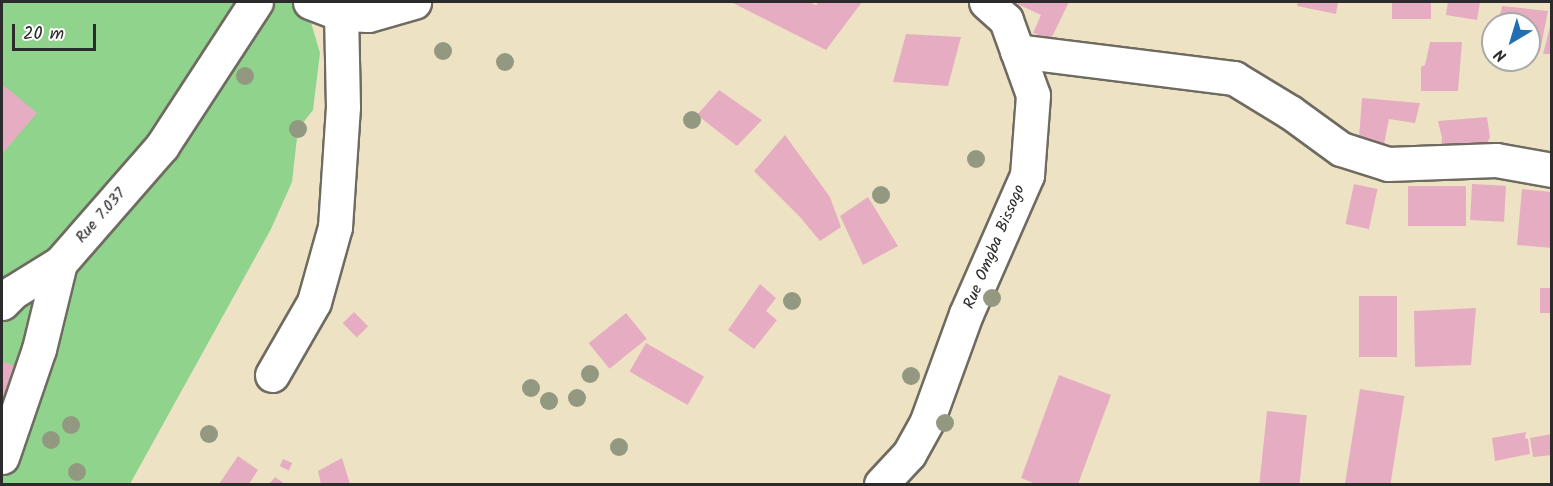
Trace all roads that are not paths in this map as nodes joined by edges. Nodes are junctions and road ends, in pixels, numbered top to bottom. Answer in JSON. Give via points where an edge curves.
{"nodes":[{"id":1,"x":256,"y":2,"type":"edge"},
{"id":2,"x":310,"y":2,"type":"edge"},
{"id":3,"x":414,"y":2,"type":"edge"},
{"id":4,"x":986,"y":2,"type":"edge"},
{"id":5,"x":341,"y":14,"type":"junction"},
{"id":6,"x":1017,"y":51,"type":"junction"},
{"id":7,"x":1551,"y":170,"type":"edge"},
{"id":8,"x":60,"y":263,"type":"junction"},
{"id":9,"x":2,"y":303,"type":"edge"},
{"id":10,"x":272,"y":375,"type":"dead end"},
{"id":11,"x":2,"y":457,"type":"edge"},
{"id":12,"x":881,"y":484,"type":"edge"}],
"edges":[{"from":1,"to":8,"type":"street","name":"Rue 7.037","via":[[162,146]]},
{"from":2,"to":5,"type":"street"},
{"from":3,"to":5,"type":"street","via":[[368,15]]},
{"from":4,"to":6,"type":"street","name":"Rue Omgba Bissogo","via":[[1006,20]]},
{"from":5,"to":10,"type":"street","via":[[343,107],[335,227],[314,302]]},
{"from":6,"to":7,"type":"street","via":[[1234,78],[1341,149],[1388,164],[1496,160]]},
{"from":6,"to":12,"type":"street","name":"Rue Omgba Bissogo","via":[[1033,95],[1027,175],[966,314],[927,421],[909,454]]},
{"from":8,"to":9,"type":"street"},
{"from":8,"to":11,"type":"street","name":"Rue 7.037","via":[[39,349]]}]}
